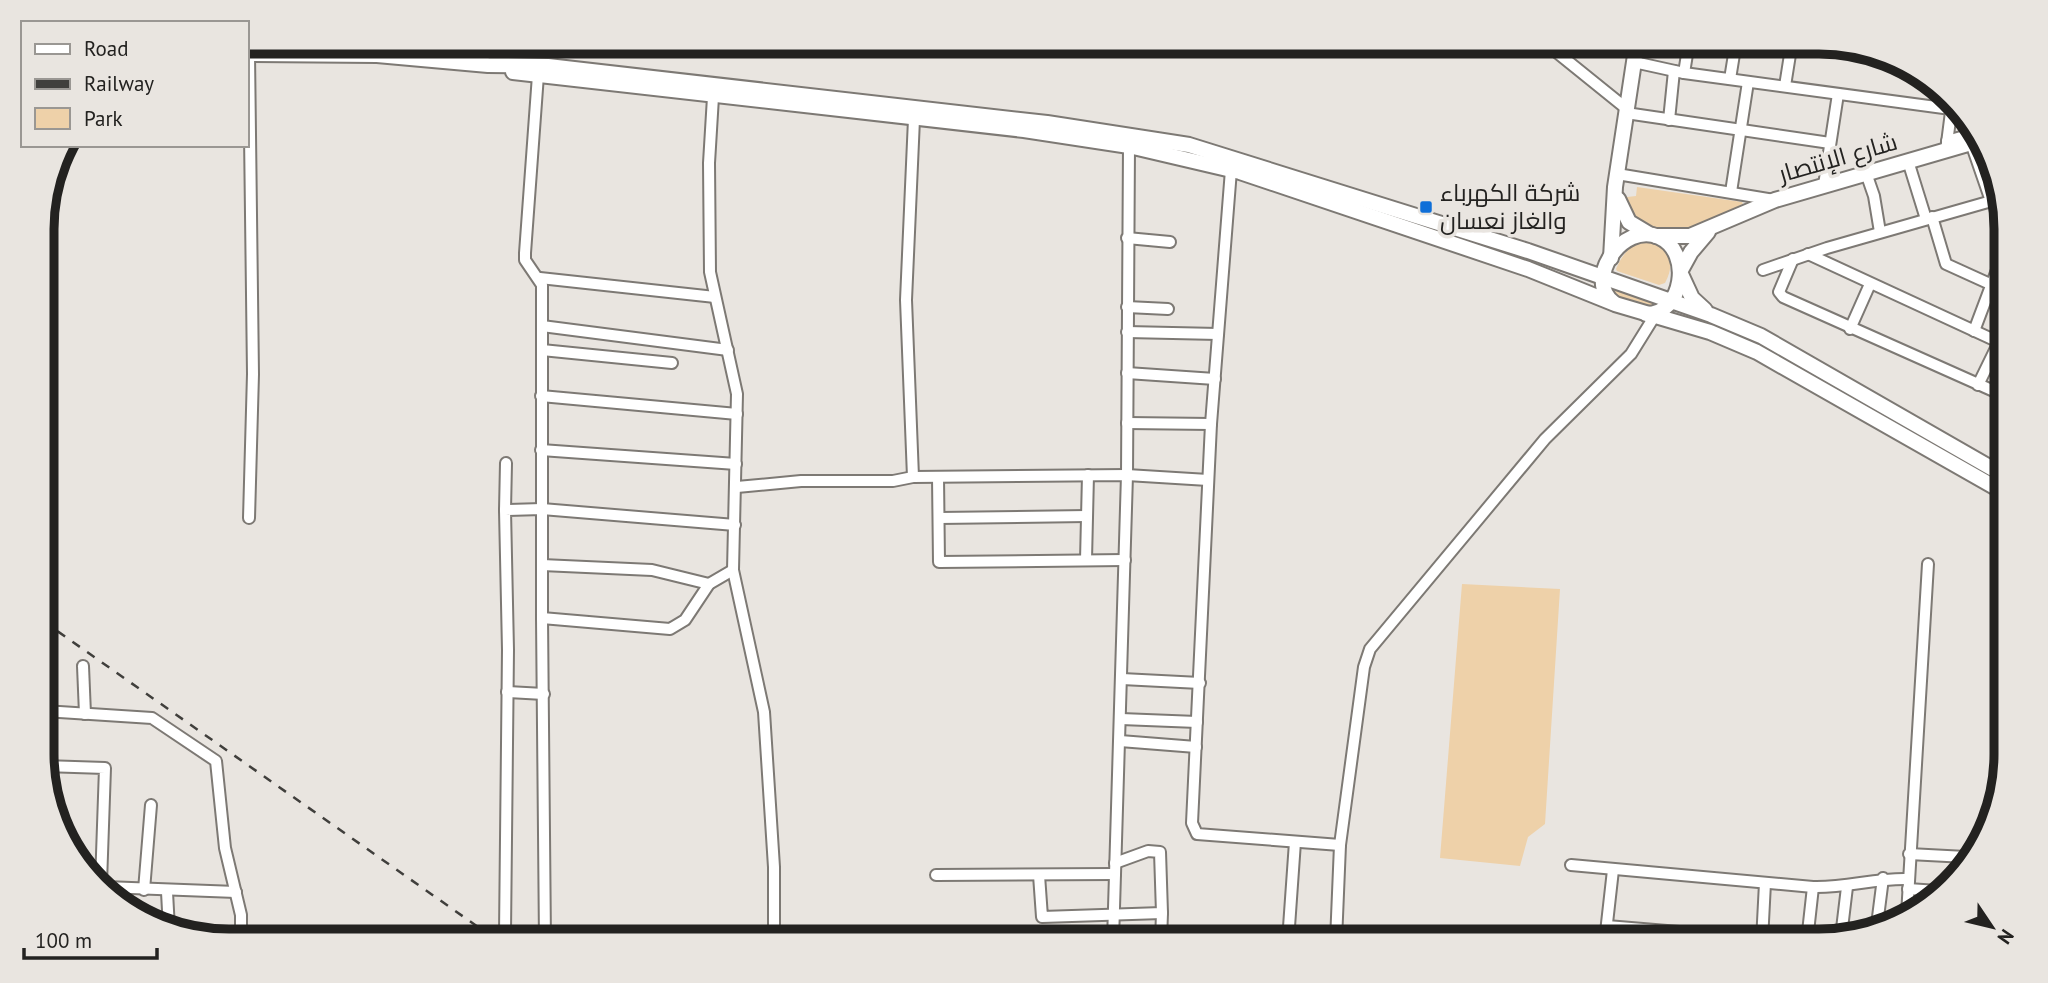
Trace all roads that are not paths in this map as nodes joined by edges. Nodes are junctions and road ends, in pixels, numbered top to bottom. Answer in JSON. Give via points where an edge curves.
{"nodes":[{"id":1,"x":248,"y":54,"type":"edge"},
{"id":2,"x":1559,"y":54,"type":"edge"},
{"id":3,"x":1635,"y":54,"type":"edge"},
{"id":4,"x":1685,"y":54,"type":"edge"},
{"id":5,"x":1734,"y":54,"type":"edge"},
{"id":6,"x":1790,"y":54,"type":"edge"},
{"id":7,"x":365,"y":55,"type":"edge"},
{"id":8,"x":1634,"y":62,"type":"junction"},
{"id":9,"x":488,"y":65,"type":"junction"},
{"id":10,"x":1679,"y":72,"type":"junction"},
{"id":11,"x":538,"y":75,"type":"junction"},
{"id":12,"x":1730,"y":79,"type":"junction"},
{"id":13,"x":1748,"y":82,"type":"junction"},
{"id":14,"x":1785,"y":86,"type":"junction"},
{"id":15,"x":1838,"y":94,"type":"junction"},
{"id":16,"x":713,"y":97,"type":"junction"},
{"id":17,"x":1943,"y":105,"type":"edge"},
{"id":18,"x":1627,"y":111,"type":"junction"},
{"id":19,"x":1951,"y":114,"type":"edge"},
{"id":20,"x":914,"y":119,"type":"junction"},
{"id":21,"x":1670,"y":120,"type":"junction"},
{"id":22,"x":1740,"y":130,"type":"junction"},
{"id":23,"x":1969,"y":140,"type":"edge"},
{"id":24,"x":1830,"y":143,"type":"junction"},
{"id":25,"x":1129,"y":146,"type":"junction"},
{"id":26,"x":1946,"y":146,"type":"junction"},
{"id":27,"x":1909,"y":161,"type":"junction"},
{"id":28,"x":1231,"y":170,"type":"junction"},
{"id":29,"x":1867,"y":173,"type":"junction"},
{"id":30,"x":1616,"y":181,"type":"junction"},
{"id":31,"x":1824,"y":185,"type":"junction"},
{"id":32,"x":1731,"y":192,"type":"junction"},
{"id":33,"x":1775,"y":200,"type":"junction"},
{"id":34,"x":1991,"y":201,"type":"edge"},
{"id":35,"x":1929,"y":218,"type":"junction"},
{"id":36,"x":1713,"y":227,"type":"junction"},
{"id":37,"x":1880,"y":232,"type":"junction"},
{"id":38,"x":1653,"y":235,"type":"junction"},
{"id":39,"x":1127,"y":239,"type":"junction"},
{"id":40,"x":1170,"y":242,"type":"dead end"},
{"id":41,"x":1808,"y":254,"type":"junction"},
{"id":42,"x":1611,"y":258,"type":"junction"},
{"id":43,"x":1793,"y":259,"type":"junction"},
{"id":44,"x":1763,"y":270,"type":"dead end"},
{"id":45,"x":1681,"y":272,"type":"junction"},
{"id":46,"x":1602,"y":277,"type":"junction"},
{"id":47,"x":1994,"y":277,"type":"edge"},
{"id":48,"x":540,"y":278,"type":"junction"},
{"id":49,"x":1870,"y":284,"type":"junction"},
{"id":50,"x":1990,"y":284,"type":"junction"},
{"id":51,"x":715,"y":297,"type":"junction"},
{"id":52,"x":1671,"y":299,"type":"junction"},
{"id":53,"x":1615,"y":304,"type":"junction"},
{"id":54,"x":1127,"y":307,"type":"junction"},
{"id":55,"x":1168,"y":309,"type":"dead end"},
{"id":56,"x":1649,"y":315,"type":"junction"},
{"id":57,"x":1712,"y":315,"type":"junction"},
{"id":58,"x":542,"y":326,"type":"junction"},
{"id":59,"x":1850,"y":329,"type":"junction"},
{"id":60,"x":1974,"y":331,"type":"junction"},
{"id":61,"x":1127,"y":332,"type":"junction"},
{"id":62,"x":1218,"y":334,"type":"junction"},
{"id":63,"x":1994,"y":340,"type":"edge"},
{"id":64,"x":542,"y":350,"type":"junction"},
{"id":65,"x":729,"y":350,"type":"junction"},
{"id":66,"x":1994,"y":357,"type":"edge"},
{"id":67,"x":672,"y":363,"type":"dead end"},
{"id":68,"x":1127,"y":373,"type":"junction"},
{"id":69,"x":1215,"y":379,"type":"junction"},
{"id":70,"x":1978,"y":384,"type":"junction"},
{"id":71,"x":1994,"y":391,"type":"edge"},
{"id":72,"x":541,"y":396,"type":"junction"},
{"id":73,"x":737,"y":414,"type":"junction"},
{"id":74,"x":1127,"y":423,"type":"junction"},
{"id":75,"x":1211,"y":424,"type":"junction"},
{"id":76,"x":541,"y":450,"type":"junction"},
{"id":77,"x":506,"y":463,"type":"dead end"},
{"id":78,"x":736,"y":464,"type":"junction"},
{"id":79,"x":1994,"y":470,"type":"edge"},
{"id":80,"x":1088,"y":475,"type":"junction"},
{"id":81,"x":1127,"y":475,"type":"junction"},
{"id":82,"x":913,"y":477,"type":"junction"},
{"id":83,"x":938,"y":477,"type":"junction"},
{"id":84,"x":1208,"y":480,"type":"junction"},
{"id":85,"x":737,"y":487,"type":"junction"},
{"id":86,"x":1994,"y":487,"type":"edge"},
{"id":87,"x":542,"y":509,"type":"junction"},
{"id":88,"x":505,"y":510,"type":"junction"},
{"id":89,"x":1087,"y":516,"type":"junction"},
{"id":90,"x":249,"y":518,"type":"dead end"},
{"id":91,"x":939,"y":518,"type":"junction"},
{"id":92,"x":736,"y":525,"type":"junction"},
{"id":93,"x":1086,"y":560,"type":"junction"},
{"id":94,"x":1125,"y":560,"type":"junction"},
{"id":95,"x":1928,"y":564,"type":"dead end"},
{"id":96,"x":542,"y":565,"type":"junction"},
{"id":97,"x":733,"y":570,"type":"junction"},
{"id":98,"x":709,"y":584,"type":"junction"},
{"id":99,"x":541,"y":618,"type":"junction"},
{"id":100,"x":83,"y":666,"type":"dead end"},
{"id":101,"x":1122,"y":679,"type":"junction"},
{"id":102,"x":1200,"y":683,"type":"junction"},
{"id":103,"x":507,"y":692,"type":"junction"},
{"id":104,"x":544,"y":694,"type":"junction"},
{"id":105,"x":54,"y":712,"type":"edge"},
{"id":106,"x":85,"y":714,"type":"junction"},
{"id":107,"x":1121,"y":719,"type":"junction"},
{"id":108,"x":1197,"y":722,"type":"junction"},
{"id":109,"x":1120,"y":741,"type":"junction"},
{"id":110,"x":1196,"y":747,"type":"junction"},
{"id":111,"x":55,"y":766,"type":"edge"},
{"id":112,"x":151,"y":805,"type":"dead end"},
{"id":113,"x":1295,"y":842,"type":"junction"},
{"id":114,"x":1340,"y":845,"type":"junction"},
{"id":115,"x":1909,"y":854,"type":"junction"},
{"id":116,"x":1960,"y":857,"type":"edge"},
{"id":117,"x":1571,"y":865,"type":"dead end"},
{"id":118,"x":1115,"y":869,"type":"junction"},
{"id":119,"x":1613,"y":870,"type":"junction"},
{"id":120,"x":101,"y":874,"type":"edge"},
{"id":121,"x":936,"y":875,"type":"dead end"},
{"id":122,"x":1039,"y":875,"type":"junction"},
{"id":123,"x":1883,"y":878,"type":"junction"},
{"id":124,"x":1765,"y":883,"type":"junction"},
{"id":125,"x":1908,"y":884,"type":"junction"},
{"id":126,"x":1813,"y":887,"type":"junction"},
{"id":127,"x":1847,"y":887,"type":"junction"},
{"id":128,"x":1930,"y":889,"type":"edge"},
{"id":129,"x":144,"y":890,"type":"junction"},
{"id":130,"x":167,"y":892,"type":"junction"},
{"id":131,"x":236,"y":892,"type":"junction"},
{"id":132,"x":123,"y":893,"type":"edge"},
{"id":133,"x":1907,"y":904,"type":"edge"},
{"id":134,"x":1162,"y":913,"type":"junction"},
{"id":135,"x":168,"y":917,"type":"edge"},
{"id":136,"x":1114,"y":917,"type":"junction"},
{"id":137,"x":1878,"y":918,"type":"edge"},
{"id":138,"x":1607,"y":926,"type":"joint"},
{"id":139,"x":1842,"y":927,"type":"edge"},
{"id":140,"x":1114,"y":928,"type":"edge"},
{"id":141,"x":1161,"y":928,"type":"edge"},
{"id":142,"x":1289,"y":928,"type":"edge"},
{"id":143,"x":1337,"y":928,"type":"edge"},
{"id":144,"x":1632,"y":928,"type":"edge"},
{"id":145,"x":1763,"y":928,"type":"edge"},
{"id":146,"x":1808,"y":928,"type":"edge"},
{"id":147,"x":241,"y":929,"type":"edge"},
{"id":148,"x":505,"y":929,"type":"edge"},
{"id":149,"x":545,"y":929,"type":"edge"},
{"id":150,"x":774,"y":929,"type":"edge"}],
"edges":[{"from":1,"to":90,"type":"street","via":[[253,374]]},
{"from":2,"to":18,"type":"street"},
{"from":3,"to":8,"type":"main road"},
{"from":4,"to":10,"type":"street"},
{"from":5,"to":12,"type":"street"},
{"from":6,"to":14,"type":"street"},
{"from":7,"to":9,"type":"main road"},
{"from":8,"to":10,"type":"street"},
{"from":8,"to":18,"type":"main road"},
{"from":9,"to":11,"type":"main road"},
{"from":9,"to":46,"type":"main road","via":[[548,65],[1151,137],[1252,164]]},
{"from":10,"to":12,"type":"street"},
{"from":10,"to":21,"type":"street"},
{"from":11,"to":16,"type":"main road"},
{"from":11,"to":48,"type":"street","via":[[525,260]]},
{"from":12,"to":13,"type":"street"},
{"from":13,"to":14,"type":"street"},
{"from":13,"to":22,"type":"street"},
{"from":14,"to":15,"type":"street"},
{"from":15,"to":17,"type":"street"},
{"from":15,"to":24,"type":"street"},
{"from":16,"to":20,"type":"main road"},
{"from":16,"to":51,"type":"street","via":[[710,272]]},
{"from":18,"to":21,"type":"street"},
{"from":18,"to":30,"type":"main road"},
{"from":19,"to":26,"type":"street"},
{"from":20,"to":25,"type":"main road"},
{"from":20,"to":82,"type":"street","via":[[906,300]]},
{"from":21,"to":22,"type":"street"},
{"from":22,"to":24,"type":"street"},
{"from":22,"to":32,"type":"street"},
{"from":23,"to":26,"type":"main road","name":"شارع الإنتصار"},
{"from":24,"to":31,"type":"street"},
{"from":25,"to":28,"type":"main road"},
{"from":25,"to":39,"type":"street"},
{"from":26,"to":27,"type":"main road","name":"شارع الإنتصار"},
{"from":27,"to":29,"type":"main road","name":"شارع الإنتصار"},
{"from":27,"to":35,"type":"street"},
{"from":28,"to":53,"type":"main road","via":[[1528,269]]},
{"from":28,"to":62,"type":"street"},
{"from":29,"to":31,"type":"main road","name":"شارع الإنتصار"},
{"from":29,"to":37,"type":"street"},
{"from":30,"to":32,"type":"street"},
{"from":30,"to":38,"type":"main road","via":[[1624,215]]},
{"from":30,"to":42,"type":"main road"},
{"from":31,"to":33,"type":"main road","name":"شارع الإنتصار"},
{"from":32,"to":33,"type":"street"},
{"from":33,"to":36,"type":"main road","name":"شارع الإنتصار"},
{"from":34,"to":35,"type":"street"},
{"from":35,"to":37,"type":"street"},
{"from":35,"to":50,"type":"street","via":[[1946,264]]},
{"from":36,"to":38,"type":"main road","name":"شارع الإنتصار","via":[[1680,239]]},
{"from":36,"to":45,"type":"main road"},
{"from":37,"to":41,"type":"street"},
{"from":38,"to":42,"type":"main road","via":[[1636,235],[1623,242]]},
{"from":38,"to":45,"type":"main road","via":[[1674,248]]},
{"from":39,"to":40,"type":"street"},
{"from":39,"to":54,"type":"street"},
{"from":41,"to":43,"type":"street"},
{"from":41,"to":49,"type":"street"},
{"from":42,"to":46,"type":"main road"},
{"from":43,"to":44,"type":"street"},
{"from":43,"to":59,"type":"street","via":[[1780,285],[1783,297]]},
{"from":45,"to":52,"type":"main road"},
{"from":45,"to":57,"type":"main road","via":[[1692,298]]},
{"from":46,"to":52,"type":"main road"},
{"from":46,"to":53,"type":"main road","via":[[1604,293]]},
{"from":47,"to":50,"type":"street"},
{"from":48,"to":51,"type":"street"},
{"from":48,"to":58,"type":"street"},
{"from":49,"to":59,"type":"street"},
{"from":49,"to":60,"type":"street"},
{"from":50,"to":60,"type":"street"},
{"from":51,"to":65,"type":"street"},
{"from":52,"to":56,"type":"main road"},
{"from":52,"to":57,"type":"main road"},
{"from":53,"to":56,"type":"main road"},
{"from":54,"to":55,"type":"street"},
{"from":54,"to":61,"type":"street"},
{"from":56,"to":86,"type":"main road","via":[[1710,332],[1757,352]]},
{"from":56,"to":114,"type":"street","via":[[1631,355],[1545,439],[1370,649],[1362,678]]},
{"from":57,"to":79,"type":"main road","via":[[1761,336]]},
{"from":58,"to":64,"type":"street"},
{"from":58,"to":65,"type":"street"},
{"from":59,"to":70,"type":"street"},
{"from":60,"to":63,"type":"street"},
{"from":61,"to":62,"type":"street"},
{"from":61,"to":68,"type":"street"},
{"from":62,"to":69,"type":"street"},
{"from":64,"to":67,"type":"street"},
{"from":64,"to":72,"type":"street"},
{"from":65,"to":73,"type":"street"},
{"from":66,"to":70,"type":"street"},
{"from":68,"to":69,"type":"street"},
{"from":68,"to":74,"type":"street"},
{"from":69,"to":75,"type":"street"},
{"from":70,"to":71,"type":"street"},
{"from":72,"to":73,"type":"street"},
{"from":72,"to":76,"type":"street"},
{"from":73,"to":78,"type":"street"},
{"from":74,"to":75,"type":"street"},
{"from":74,"to":81,"type":"street"},
{"from":75,"to":84,"type":"street"},
{"from":76,"to":78,"type":"street"},
{"from":76,"to":87,"type":"street"},
{"from":77,"to":88,"type":"street"},
{"from":78,"to":85,"type":"street"},
{"from":80,"to":81,"type":"street"},
{"from":80,"to":83,"type":"street"},
{"from":80,"to":89,"type":"street"},
{"from":81,"to":84,"type":"street"},
{"from":81,"to":94,"type":"street"},
{"from":82,"to":83,"type":"street"},
{"from":82,"to":85,"type":"street"},
{"from":83,"to":91,"type":"street"},
{"from":84,"to":102,"type":"street"},
{"from":85,"to":92,"type":"street"},
{"from":87,"to":88,"type":"street"},
{"from":87,"to":92,"type":"street"},
{"from":87,"to":96,"type":"street"},
{"from":88,"to":103,"type":"street"},
{"from":89,"to":91,"type":"street"},
{"from":89,"to":93,"type":"street"},
{"from":91,"to":93,"type":"street","via":[[939,562]]},
{"from":92,"to":97,"type":"street"},
{"from":93,"to":94,"type":"street"},
{"from":94,"to":101,"type":"street"},
{"from":95,"to":115,"type":"street"},
{"from":96,"to":98,"type":"street","via":[[652,570]]},
{"from":96,"to":99,"type":"street"},
{"from":97,"to":98,"type":"street"},
{"from":97,"to":150,"type":"street","via":[[767,733]]},
{"from":98,"to":99,"type":"street","via":[[685,620],[670,629]]},
{"from":99,"to":104,"type":"street"},
{"from":100,"to":106,"type":"street"},
{"from":101,"to":102,"type":"street"},
{"from":101,"to":107,"type":"street"},
{"from":102,"to":108,"type":"street"},
{"from":103,"to":104,"type":"street"},
{"from":103,"to":148,"type":"street"},
{"from":104,"to":149,"type":"street"},
{"from":105,"to":106,"type":"street"},
{"from":106,"to":131,"type":"street","via":[[152,718],[216,761],[225,848]]},
{"from":107,"to":108,"type":"street"},
{"from":107,"to":109,"type":"street"},
{"from":108,"to":110,"type":"street"},
{"from":109,"to":110,"type":"street"},
{"from":109,"to":118,"type":"street"},
{"from":110,"to":113,"type":"street","via":[[1192,823],[1197,834]]},
{"from":111,"to":120,"type":"street","via":[[105,768]]},
{"from":112,"to":129,"type":"street"},
{"from":113,"to":114,"type":"street"},
{"from":113,"to":142,"type":"street"},
{"from":114,"to":143,"type":"street"},
{"from":115,"to":116,"type":"street"},
{"from":115,"to":125,"type":"street"},
{"from":117,"to":119,"type":"street"},
{"from":118,"to":122,"type":"street"},
{"from":118,"to":134,"type":"street","via":[[1147,851],[1160,852]]},
{"from":118,"to":136,"type":"street"},
{"from":119,"to":124,"type":"street"},
{"from":119,"to":138,"type":"street"},
{"from":121,"to":122,"type":"street"},
{"from":122,"to":136,"type":"street","via":[[1042,917]]},
{"from":123,"to":125,"type":"street"},
{"from":123,"to":127,"type":"street"},
{"from":123,"to":137,"type":"street"},
{"from":124,"to":126,"type":"street"},
{"from":124,"to":145,"type":"street"},
{"from":125,"to":128,"type":"street"},
{"from":125,"to":133,"type":"street"},
{"from":126,"to":127,"type":"street"},
{"from":126,"to":146,"type":"street"},
{"from":127,"to":139,"type":"street"},
{"from":129,"to":130,"type":"street"},
{"from":129,"to":132,"type":"street"},
{"from":130,"to":131,"type":"street"},
{"from":130,"to":135,"type":"street"},
{"from":131,"to":147,"type":"street"},
{"from":134,"to":136,"type":"street"},
{"from":134,"to":141,"type":"street"},
{"from":136,"to":140,"type":"street"},
{"from":138,"to":144,"type":"street"}]}
